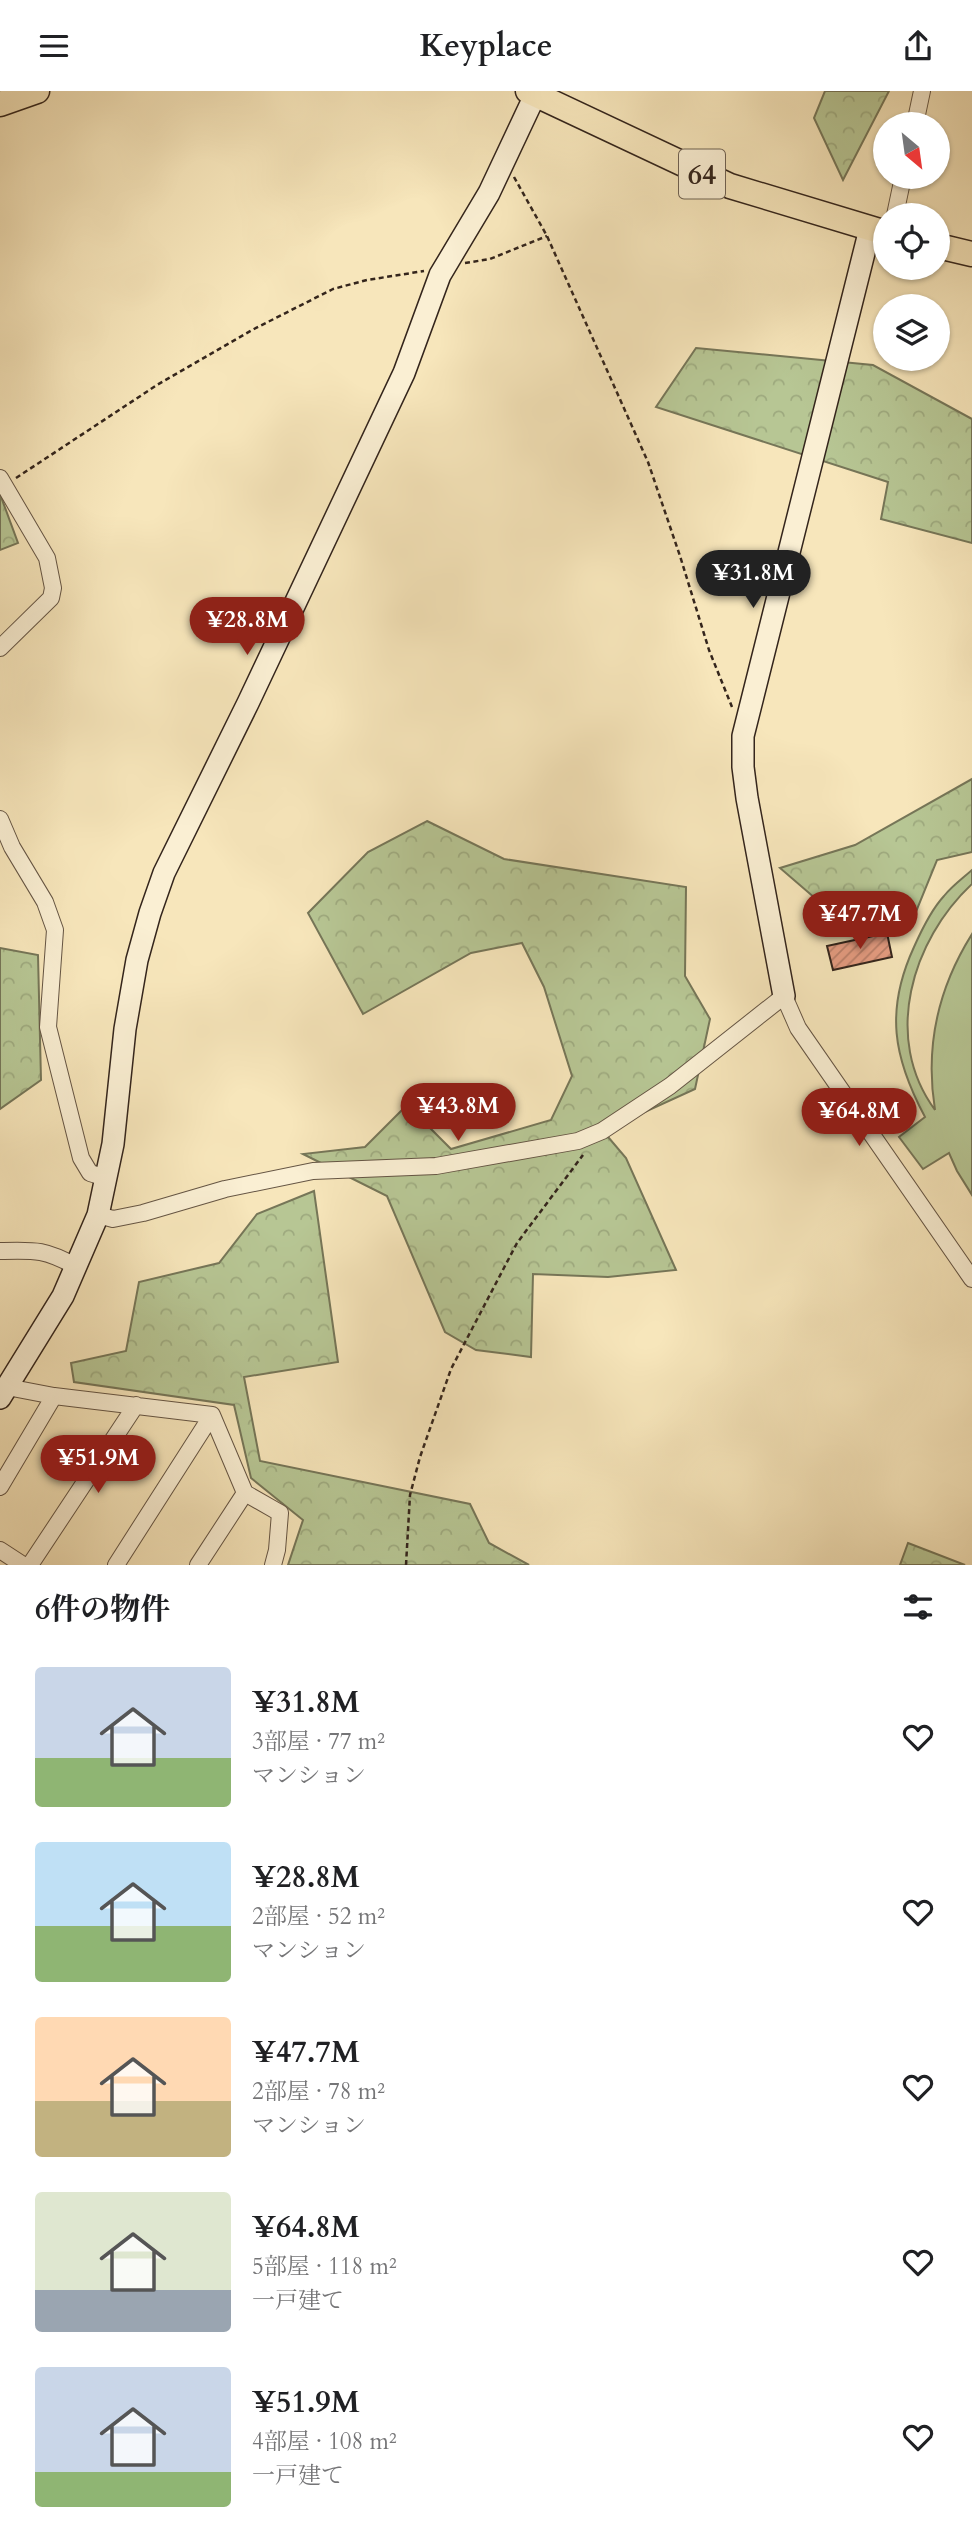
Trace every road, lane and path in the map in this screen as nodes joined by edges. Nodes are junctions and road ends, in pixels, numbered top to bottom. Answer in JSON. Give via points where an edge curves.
{"nodes":[{"id":1,"x":37,"y":91,"type":"edge"},
{"id":2,"x":922,"y":91,"type":"edge"},
{"id":3,"x":534,"y":92,"type":"edge"},
{"id":4,"x":0,"y":104,"type":"edge"},
{"id":5,"x":918,"y":112,"type":"edge"},
{"id":6,"x":505,"y":160,"type":"junction"},
{"id":7,"x":873,"y":229,"type":"edge"},
{"id":8,"x":548,"y":236,"type":"junction"},
{"id":9,"x":950,"y":249,"type":"edge"},
{"id":10,"x":873,"y":250,"type":"edge"},
{"id":11,"x":972,"y":254,"type":"edge"},
{"id":12,"x":445,"y":266,"type":"junction"},
{"id":13,"x":1,"y":480,"type":"edge"},
{"id":14,"x":0,"y":648,"type":"edge"},
{"id":15,"x":743,"y":736,"type":"junction"},
{"id":16,"x":0,"y":819,"type":"edge"},
{"id":17,"x":784,"y":996,"type":"junction"},
{"id":18,"x":602,"y":1131,"type":"junction"},
{"id":19,"x":106,"y":1178,"type":"junction"},
{"id":20,"x":97,"y":1215,"type":"junction"},
{"id":21,"x":0,"y":1251,"type":"edge"},
{"id":22,"x":77,"y":1267,"type":"junction"},
{"id":23,"x":972,"y":1279,"type":"edge"},
{"id":24,"x":3,"y":1393,"type":"edge"},
{"id":25,"x":54,"y":1396,"type":"junction"},
{"id":26,"x":136,"y":1405,"type":"junction"},
{"id":27,"x":212,"y":1415,"type":"junction"},
{"id":28,"x":0,"y":1487,"type":"edge"},
{"id":29,"x":246,"y":1493,"type":"junction"},
{"id":30,"x":0,"y":1550,"type":"edge"},
{"id":31,"x":23,"y":1565,"type":"edge"},
{"id":32,"x":30,"y":1565,"type":"edge"},
{"id":33,"x":116,"y":1565,"type":"edge"},
{"id":34,"x":198,"y":1565,"type":"edge"},
{"id":35,"x":273,"y":1565,"type":"edge"},
{"id":36,"x":406,"y":1565,"type":"edge"}],
"edges":[{"from":1,"to":4,"type":"main road"},
{"from":2,"to":5,"type":"street"},
{"from":3,"to":6,"type":"street"},
{"from":3,"to":7,"type":"main road","number":"64","via":[[730,186]]},
{"from":6,"to":8,"type":"path"},
{"from":6,"to":12,"type":"street"},
{"from":8,"to":12,"type":"path","via":[[490,259]]},
{"from":8,"to":15,"type":"path","via":[[648,461],[709,650]]},
{"from":9,"to":11,"type":"main road"},
{"from":10,"to":15,"type":"street"},
{"from":12,"to":13,"type":"path","via":[[333,289],[157,385],[17,478]]},
{"from":12,"to":19,"type":"street","via":[[404,373],[164,873],[149,913],[125,1029]]},
{"from":13,"to":14,"type":"street","via":[[47,558],[52,588],[51,599]]},
{"from":15,"to":17,"type":"street","via":[[747,797]]},
{"from":16,"to":19,"type":"street","via":[[55,930],[50,1036],[81,1158],[90,1173]]},
{"from":17,"to":18,"type":"street","via":[[670,1087]]},
{"from":17,"to":23,"type":"street","via":[[798,1028]]},
{"from":18,"to":20,"type":"street","via":[[578,1141],[436,1166],[313,1171],[225,1189],[143,1213],[113,1219]]},
{"from":18,"to":36,"type":"path","via":[[517,1243],[451,1369],[410,1496]]},
{"from":19,"to":20,"type":"street"},
{"from":20,"to":22,"type":"street"},
{"from":21,"to":22,"type":"street","via":[[36,1250]]},
{"from":22,"to":24,"type":"street"},
{"from":24,"to":25,"type":"street"},
{"from":25,"to":26,"type":"street"},
{"from":25,"to":28,"type":"street"},
{"from":26,"to":27,"type":"street"},
{"from":26,"to":32,"type":"street"},
{"from":27,"to":29,"type":"street"},
{"from":27,"to":33,"type":"street"},
{"from":29,"to":34,"type":"street"},
{"from":29,"to":35,"type":"street","via":[[280,1513]]},
{"from":30,"to":31,"type":"street"}]}
